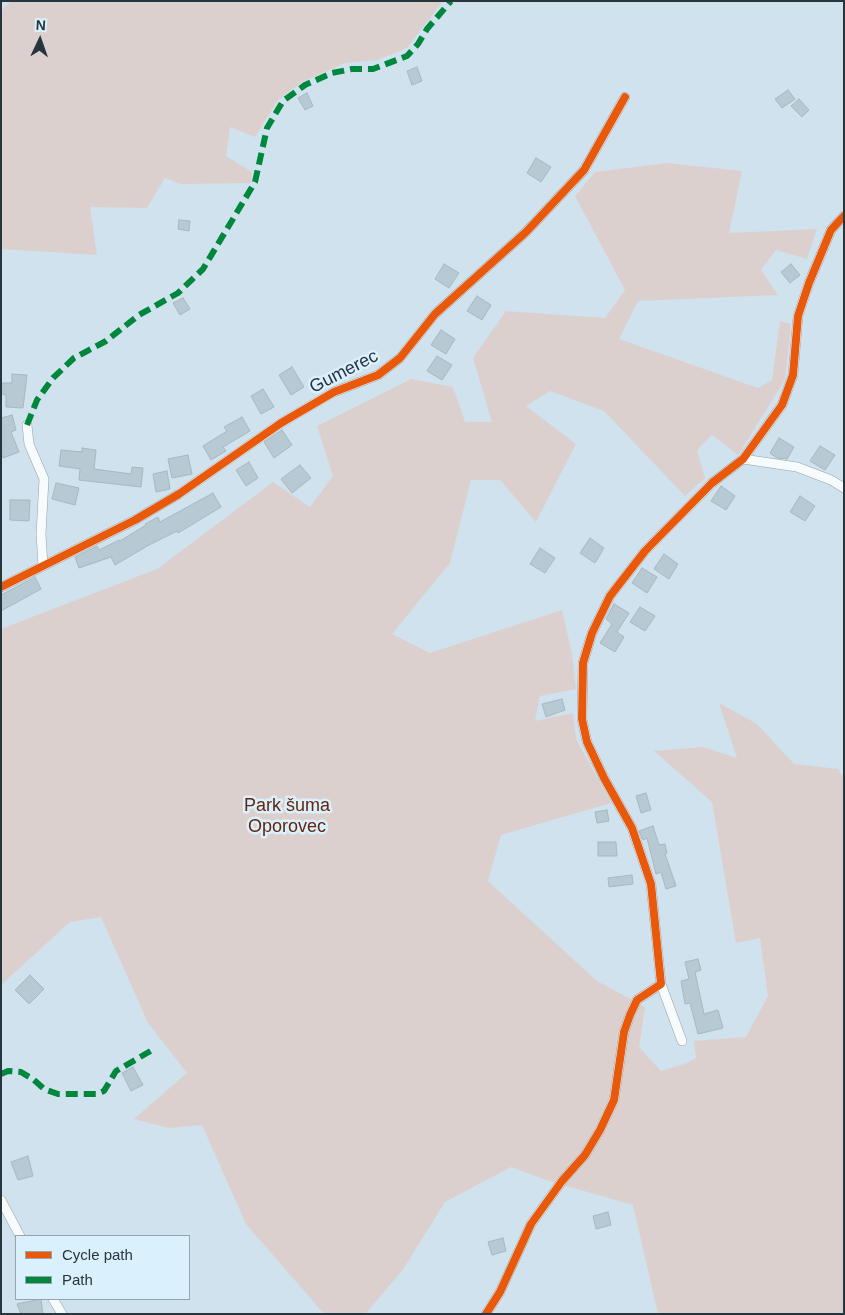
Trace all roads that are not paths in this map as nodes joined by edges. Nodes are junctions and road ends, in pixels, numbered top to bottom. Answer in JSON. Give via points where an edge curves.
{"nodes":[{"id":1,"x":625,"y":97,"type":"dead end"},
{"id":2,"x":844,"y":216,"type":"edge"},
{"id":3,"x":27,"y":425,"type":"dead end"},
{"id":4,"x":744,"y":459,"type":"junction"},
{"id":5,"x":844,"y":488,"type":"edge"},
{"id":6,"x":43,"y":566,"type":"junction"},
{"id":7,"x":1,"y":587,"type":"edge"},
{"id":8,"x":661,"y":984,"type":"junction"},
{"id":9,"x":682,"y":1041,"type":"dead end"},
{"id":10,"x":1,"y":1200,"type":"edge"},
{"id":11,"x":19,"y":1235,"type":"edge"},
{"id":12,"x":54,"y":1300,"type":"edge"},
{"id":13,"x":62,"y":1314,"type":"edge"},
{"id":14,"x":486,"y":1314,"type":"edge"}],
"edges":[{"from":1,"to":6,"type":"street","name":"Gumerec","via":[[584,170],[526,232],[435,314],[400,358],[378,375],[334,392],[281,423],[179,494],[135,520]]},
{"from":2,"to":4,"type":"street","via":[[831,230],[798,316],[793,375],[782,405]]},
{"from":3,"to":6,"type":"street","via":[[29,444],[44,479]]},
{"from":4,"to":5,"type":"street","via":[[797,468]]},
{"from":4,"to":8,"type":"street","via":[[712,482],[646,551],[610,596],[592,633],[583,663],[582,719],[587,742],[632,828],[651,884]]},
{"from":6,"to":7,"type":"street","name":"Gumerec"},
{"from":8,"to":9,"type":"street"},
{"from":8,"to":14,"type":"street","via":[[638,1000],[630,1014],[624,1032],[614,1100],[600,1130],[585,1155],[531,1224],[500,1292]]},
{"from":10,"to":11,"type":"street"},
{"from":12,"to":13,"type":"street"}]}
